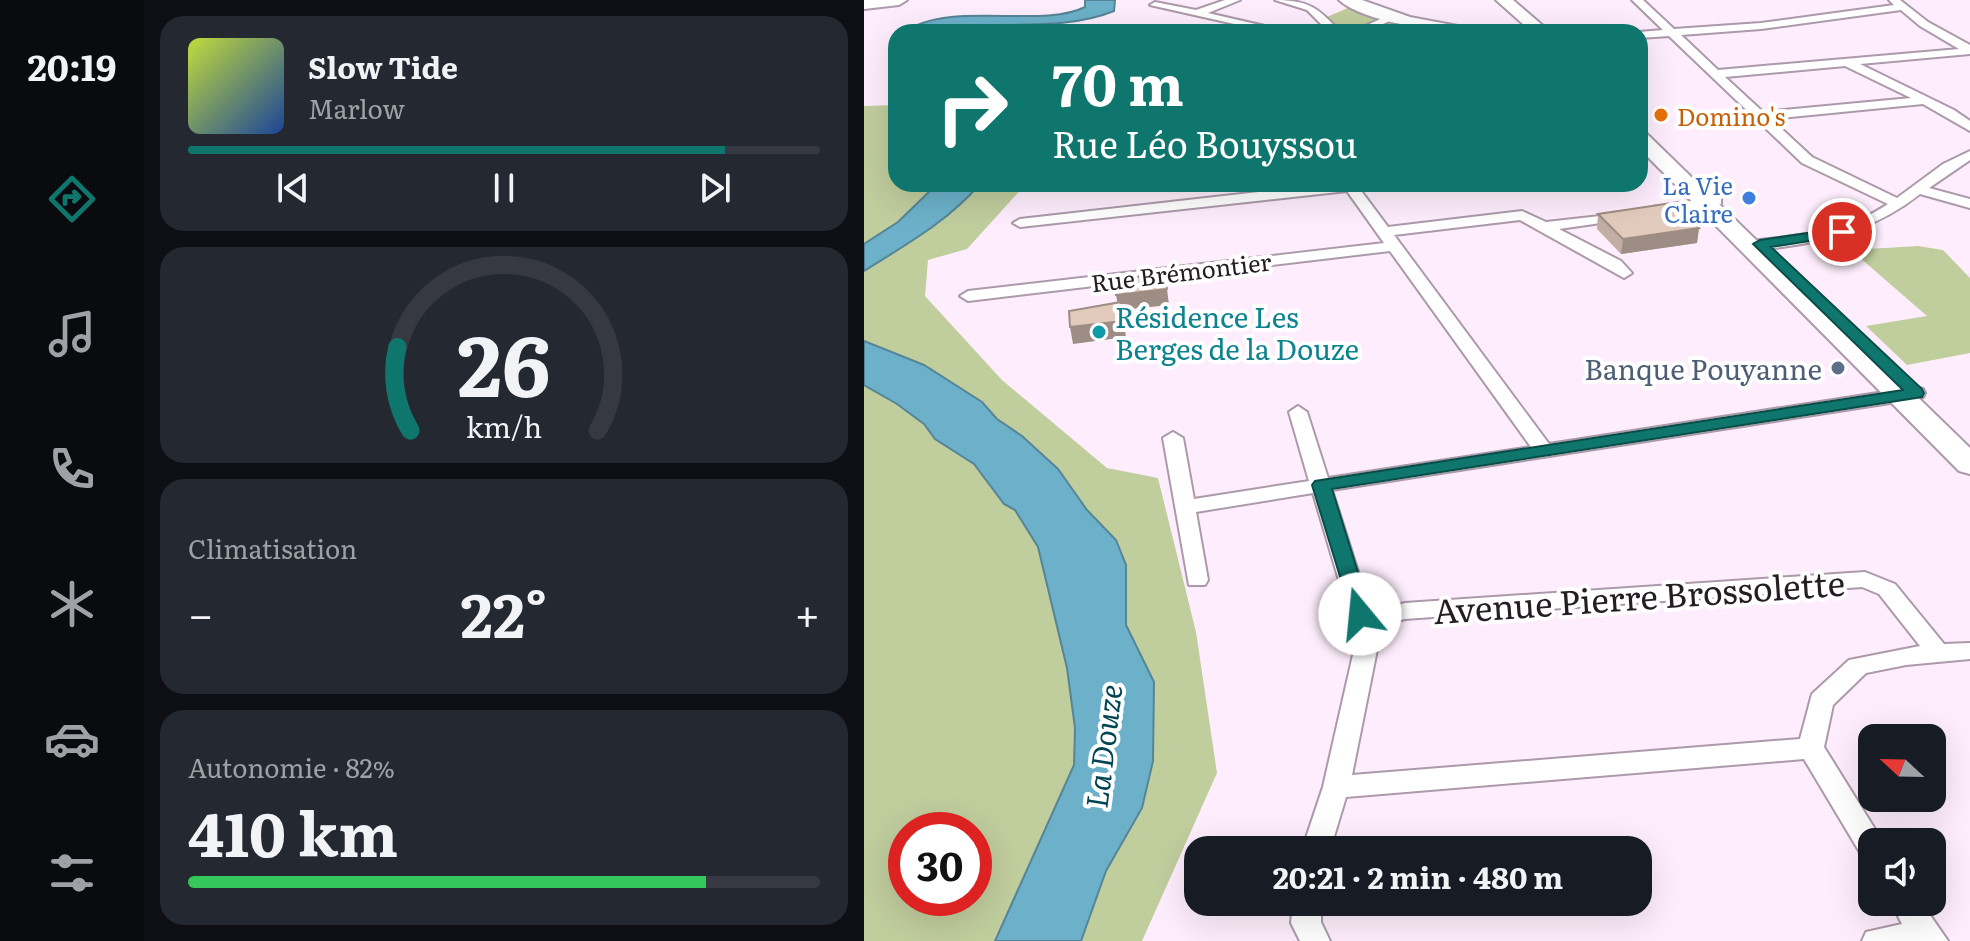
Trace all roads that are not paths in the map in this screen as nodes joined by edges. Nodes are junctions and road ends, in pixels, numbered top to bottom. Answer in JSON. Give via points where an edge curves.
{"nodes":[{"id":1,"x":899,"y":0,"type":"edge"},
{"id":2,"x":1235,"y":0,"type":"edge"},
{"id":3,"x":1280,"y":0,"type":"edge"},
{"id":4,"x":1347,"y":0,"type":"edge"},
{"id":5,"x":1497,"y":0,"type":"edge"},
{"id":6,"x":1504,"y":0,"type":"edge"},
{"id":7,"x":1637,"y":0,"type":"edge"},
{"id":8,"x":864,"y":4,"type":"edge"},
{"id":9,"x":1899,"y":4,"type":"edge"},
{"id":10,"x":1155,"y":5,"type":"dead end"},
{"id":11,"x":1198,"y":13,"type":"junction"},
{"id":12,"x":1393,"y":17,"type":"junction"},
{"id":13,"x":1249,"y":24,"type":"edge"},
{"id":14,"x":1327,"y":24,"type":"edge"},
{"id":15,"x":1376,"y":24,"type":"edge"},
{"id":16,"x":1426,"y":24,"type":"edge"},
{"id":17,"x":1520,"y":24,"type":"edge"},
{"id":18,"x":1536,"y":24,"type":"edge"},
{"id":19,"x":1673,"y":33,"type":"junction"},
{"id":20,"x":1648,"y":35,"type":"edge"},
{"id":21,"x":1970,"y":50,"type":"edge"},
{"id":22,"x":1846,"y":62,"type":"junction"},
{"id":23,"x":1716,"y":74,"type":"junction"},
{"id":24,"x":1922,"y":101,"type":"junction"},
{"id":25,"x":1760,"y":116,"type":"junction"},
{"id":26,"x":1970,"y":127,"type":"edge"},
{"id":27,"x":1648,"y":136,"type":"edge"},
{"id":28,"x":1648,"y":145,"type":"edge"},
{"id":29,"x":1970,"y":155,"type":"edge"},
{"id":30,"x":1921,"y":190,"type":"junction"},
{"id":31,"x":1289,"y":192,"type":"edge"},
{"id":32,"x":1355,"y":192,"type":"edge"},
{"id":33,"x":1711,"y":202,"type":"junction"},
{"id":34,"x":1899,"y":204,"type":"junction"},
{"id":35,"x":1970,"y":204,"type":"edge"},
{"id":36,"x":1020,"y":223,"type":"dead end"},
{"id":37,"x":1546,"y":226,"type":"junction"},
{"id":38,"x":1390,"y":239,"type":"junction"},
{"id":39,"x":1755,"y":245,"type":"junction"},
{"id":40,"x":1624,"y":273,"type":"dead end"},
{"id":41,"x":968,"y":296,"type":"dead end"},
{"id":42,"x":1908,"y":394,"type":"junction"},
{"id":43,"x":1298,"y":412,"type":"dead end"},
{"id":44,"x":1173,"y":438,"type":"dead end"},
{"id":45,"x":1970,"y":445,"type":"edge"},
{"id":46,"x":1543,"y":450,"type":"junction"},
{"id":47,"x":1970,"y":465,"type":"edge"},
{"id":48,"x":1321,"y":485,"type":"junction"},
{"id":49,"x":1185,"y":507,"type":"junction"},
{"id":50,"x":1197,"y":580,"type":"dead end"},
{"id":51,"x":1372,"y":620,"type":"junction"},
{"id":52,"x":1970,"y":651,"type":"edge"},
{"id":53,"x":1938,"y":653,"type":"junction"},
{"id":54,"x":1811,"y":748,"type":"junction"},
{"id":55,"x":1336,"y":787,"type":"junction"},
{"id":56,"x":1860,"y":828,"type":"edge"},
{"id":57,"x":1320,"y":836,"type":"edge"},
{"id":58,"x":1306,"y":916,"type":"edge"},
{"id":59,"x":1914,"y":916,"type":"edge"},
{"id":60,"x":1929,"y":938,"type":"edge"},
{"id":61,"x":1315,"y":941,"type":"edge"},
{"id":62,"x":1877,"y":941,"type":"edge"}],
"edges":[{"from":1,"to":8,"type":"main road"},
{"from":2,"to":11,"type":"street"},
{"from":3,"to":14,"type":"street","via":[[1311,8]]},
{"from":4,"to":12,"type":"main road"},
{"from":5,"to":17,"type":"main road"},
{"from":6,"to":18,"type":"main road"},
{"from":7,"to":19,"type":"street"},
{"from":9,"to":19,"type":"street","via":[[1761,26]]},
{"from":9,"to":21,"type":"street"},
{"from":10,"to":11,"type":"street"},
{"from":11,"to":13,"type":"street"},
{"from":12,"to":15,"type":"street"},
{"from":12,"to":16,"type":"main road"},
{"from":19,"to":20,"type":"street"},
{"from":19,"to":23,"type":"street"},
{"from":21,"to":22,"type":"street"},
{"from":22,"to":23,"type":"street"},
{"from":22,"to":24,"type":"street"},
{"from":23,"to":25,"type":"street"},
{"from":24,"to":25,"type":"street"},
{"from":24,"to":26,"type":"street"},
{"from":25,"to":34,"type":"street","via":[[1812,164]]},
{"from":27,"to":33,"type":"main road"},
{"from":28,"to":33,"type":"main road"},
{"from":29,"to":30,"type":"street"},
{"from":30,"to":34,"type":"street"},
{"from":30,"to":35,"type":"street"},
{"from":31,"to":36,"type":"street"},
{"from":32,"to":38,"type":"street"},
{"from":33,"to":37,"type":"street"},
{"from":33,"to":39,"type":"main road"},
{"from":34,"to":39,"type":"street","via":[[1842,232]]},
{"from":37,"to":38,"type":"street","name":"Rue Brémontier","via":[[1522,215]]},
{"from":37,"to":40,"type":"street"},
{"from":38,"to":41,"type":"street","name":"Rue Brémontier"},
{"from":38,"to":46,"type":"street"},
{"from":39,"to":42,"type":"main road"},
{"from":42,"to":45,"type":"main road"},
{"from":42,"to":46,"type":"street"},
{"from":42,"to":47,"type":"main road"},
{"from":43,"to":48,"type":"street"},
{"from":44,"to":49,"type":"street"},
{"from":46,"to":48,"type":"street"},
{"from":48,"to":49,"type":"street"},
{"from":48,"to":51,"type":"street","via":[[1360,614]]},
{"from":49,"to":50,"type":"street"},
{"from":51,"to":53,"type":"street","name":"Avenue Pierre Brossolette","via":[[1405,611],[1865,579],[1887,589]]},
{"from":51,"to":55,"type":"street"},
{"from":52,"to":53,"type":"street"},
{"from":53,"to":54,"type":"street","via":[[1858,666],[1821,701]]},
{"from":54,"to":55,"type":"street"},
{"from":54,"to":56,"type":"street"},
{"from":55,"to":57,"type":"street"},
{"from":58,"to":61,"type":"street"},
{"from":59,"to":60,"type":"street"},
{"from":60,"to":62,"type":"street"}]}
